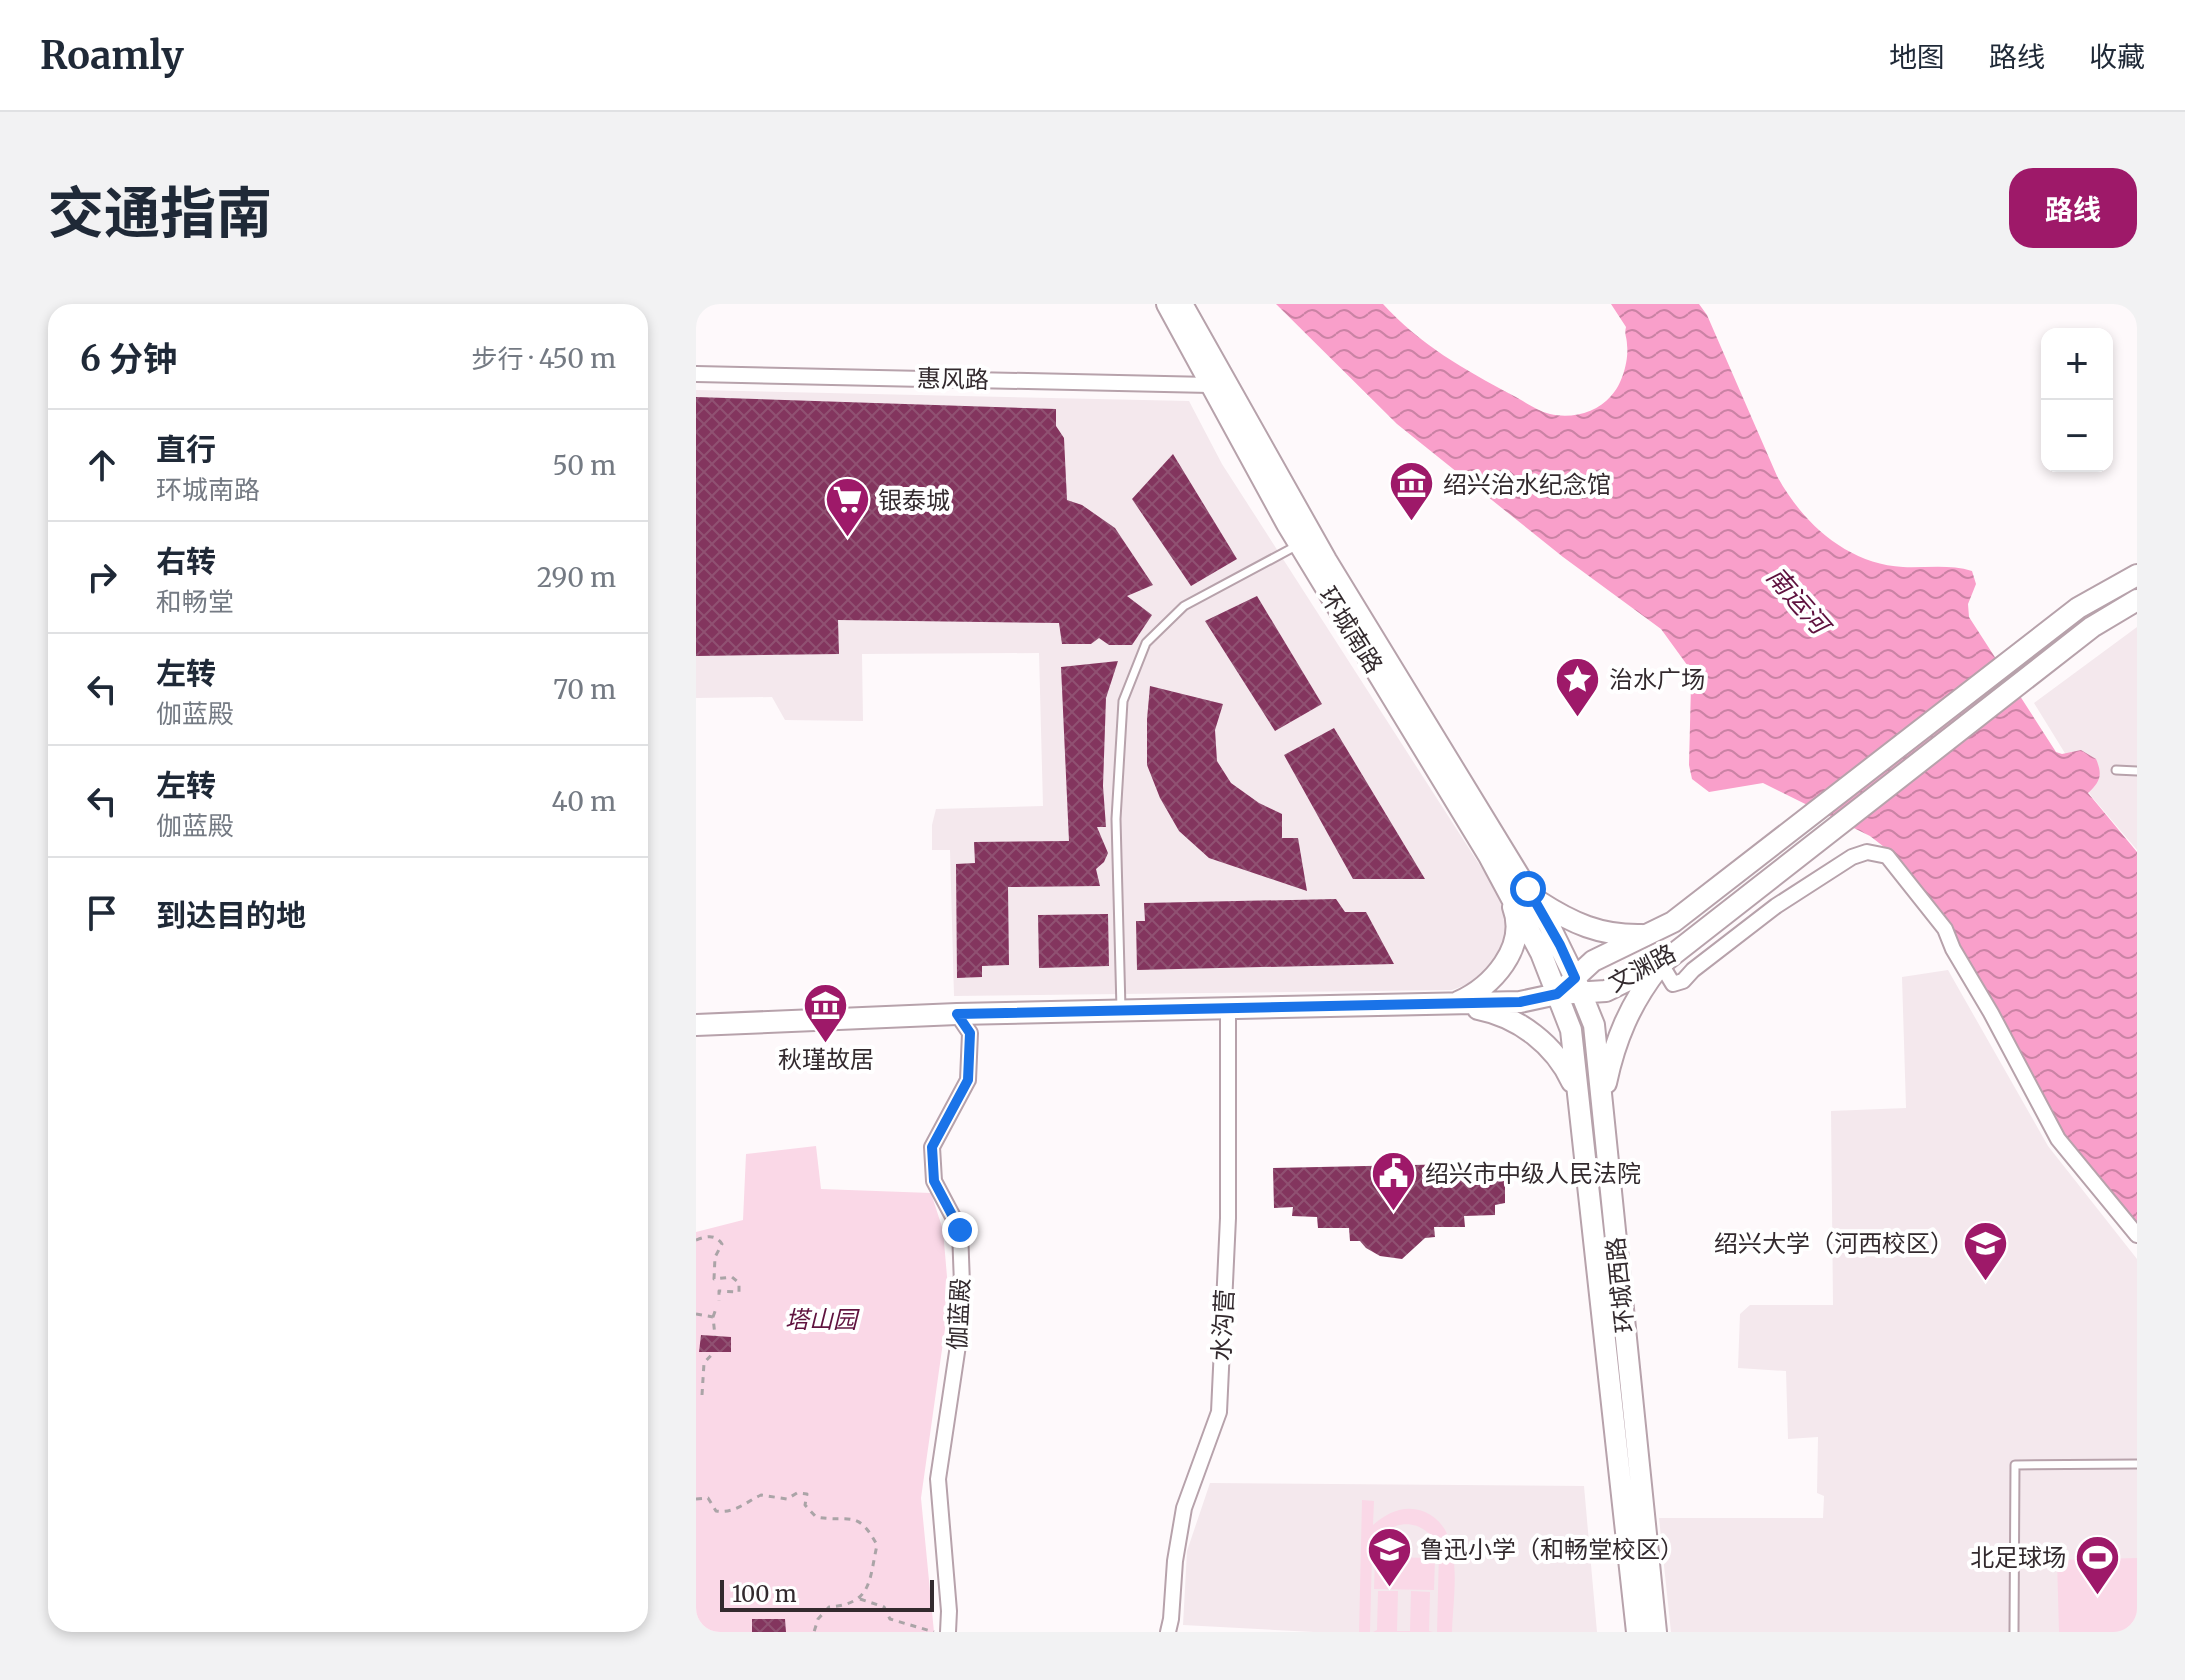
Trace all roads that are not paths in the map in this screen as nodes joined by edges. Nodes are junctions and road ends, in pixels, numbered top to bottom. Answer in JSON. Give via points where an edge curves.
{"nodes":[{"id":1,"x":1167,"y":304,"type":"edge"},
{"id":2,"x":1182,"y":304,"type":"edge"},
{"id":3,"x":696,"y":374,"type":"edge"},
{"id":4,"x":1210,"y":385,"type":"junction"},
{"id":5,"x":1305,"y":541,"type":"junction"},
{"id":6,"x":2137,"y":575,"type":"edge"},
{"id":7,"x":2137,"y":600,"type":"edge"},
{"id":8,"x":2116,"y":770,"type":"dead end"},
{"id":9,"x":2137,"y":771,"type":"edge"},
{"id":10,"x":1507,"y":890,"type":"junction"},
{"id":11,"x":1533,"y":898,"type":"junction"},
{"id":12,"x":1650,"y":935,"type":"junction"},
{"id":13,"x":1550,"y":949,"type":"junction"},
{"id":14,"x":1661,"y":964,"type":"junction"},
{"id":15,"x":1578,"y":985,"type":"junction"},
{"id":16,"x":1557,"y":994,"type":"junction"},
{"id":17,"x":1455,"y":1004,"type":"junction"},
{"id":18,"x":1228,"y":1010,"type":"junction"},
{"id":19,"x":1121,"y":1011,"type":"junction"},
{"id":20,"x":957,"y":1014,"type":"junction"},
{"id":21,"x":696,"y":1025,"type":"edge"},
{"id":22,"x":1603,"y":1115,"type":"junction"},
{"id":23,"x":1580,"y":1117,"type":"junction"},
{"id":24,"x":2137,"y":1235,"type":"edge"},
{"id":25,"x":2137,"y":1464,"type":"edge"},
{"id":26,"x":948,"y":1632,"type":"edge"},
{"id":27,"x":1168,"y":1632,"type":"edge"},
{"id":28,"x":1637,"y":1632,"type":"edge"},
{"id":29,"x":1656,"y":1632,"type":"edge"},
{"id":30,"x":2014,"y":1632,"type":"edge"}],
"edges":[{"from":1,"to":4,"type":"main road","name":"环城南路"},
{"from":2,"to":5,"type":"main road","name":"环城南路"},
{"from":3,"to":4,"type":"street","name":"惠风路"},
{"from":4,"to":5,"type":"main road","name":"环城南路"},
{"from":5,"to":10,"type":"main road","name":"环城南路"},
{"from":5,"to":11,"type":"main road","name":"环城南路"},
{"from":5,"to":19,"type":"lane","via":[[1184,606],[1146,643],[1123,701],[1116,819]]},
{"from":6,"to":12,"type":"main road","name":"文渊路","via":[[2078,608],[1773,847]]},
{"from":7,"to":14,"type":"main road","name":"文渊路","via":[[2092,627]]},
{"from":8,"to":9,"type":"lane"},
{"from":10,"to":13,"type":"main road","name":"环城南路"},
{"from":10,"to":17,"type":"main road","via":[[1516,916],[1511,952],[1474,995]]},
{"from":11,"to":12,"type":"main road","via":[[1589,928],[1616,936]]},
{"from":11,"to":13,"type":"main road","name":"环城南路"},
{"from":12,"to":15,"type":"main road","name":"文渊路","via":[[1593,961]]},
{"from":13,"to":15,"type":"main road","name":"环城西路"},
{"from":13,"to":16,"type":"main road","name":"环城西路"},
{"from":14,"to":15,"type":"main road","name":"文渊路","via":[[1606,991]]},
{"from":14,"to":22,"type":"main road","via":[[1623,1022]]},
{"from":14,"to":24,"type":"street","via":[[1673,984],[1683,981],[1776,906],[1852,857],[1867,852],[1887,856],[1945,929],[2058,1139]]},
{"from":15,"to":16,"type":"main road","name":"文渊路"},
{"from":15,"to":22,"type":"main road","name":"环城西路","via":[[1594,1025]]},
{"from":16,"to":17,"type":"main road","name":"文渊路","via":[[1520,1002]]},
{"from":16,"to":23,"type":"main road","name":"环城西路","via":[[1571,1030]]},
{"from":17,"to":18,"type":"main road"},
{"from":17,"to":23,"type":"main road","via":[[1491,1011],[1544,1042],[1563,1061]]},
{"from":18,"to":19,"type":"main road"},
{"from":18,"to":27,"type":"street","name":"水沟营","via":[[1228,1218],[1219,1412],[1184,1508]]},
{"from":19,"to":20,"type":"main road"},
{"from":20,"to":21,"type":"main road"},
{"from":20,"to":26,"type":"street","name":"伽蓝殿","via":[[970,1033],[968,1080],[932,1147],[934,1181],[960,1230],[963,1312],[938,1479]]},
{"from":22,"to":29,"type":"main road","name":"环城西路"},
{"from":23,"to":28,"type":"main road","name":"环城西路"},
{"from":25,"to":30,"type":"lane","via":[[2015,1465]]}]}
